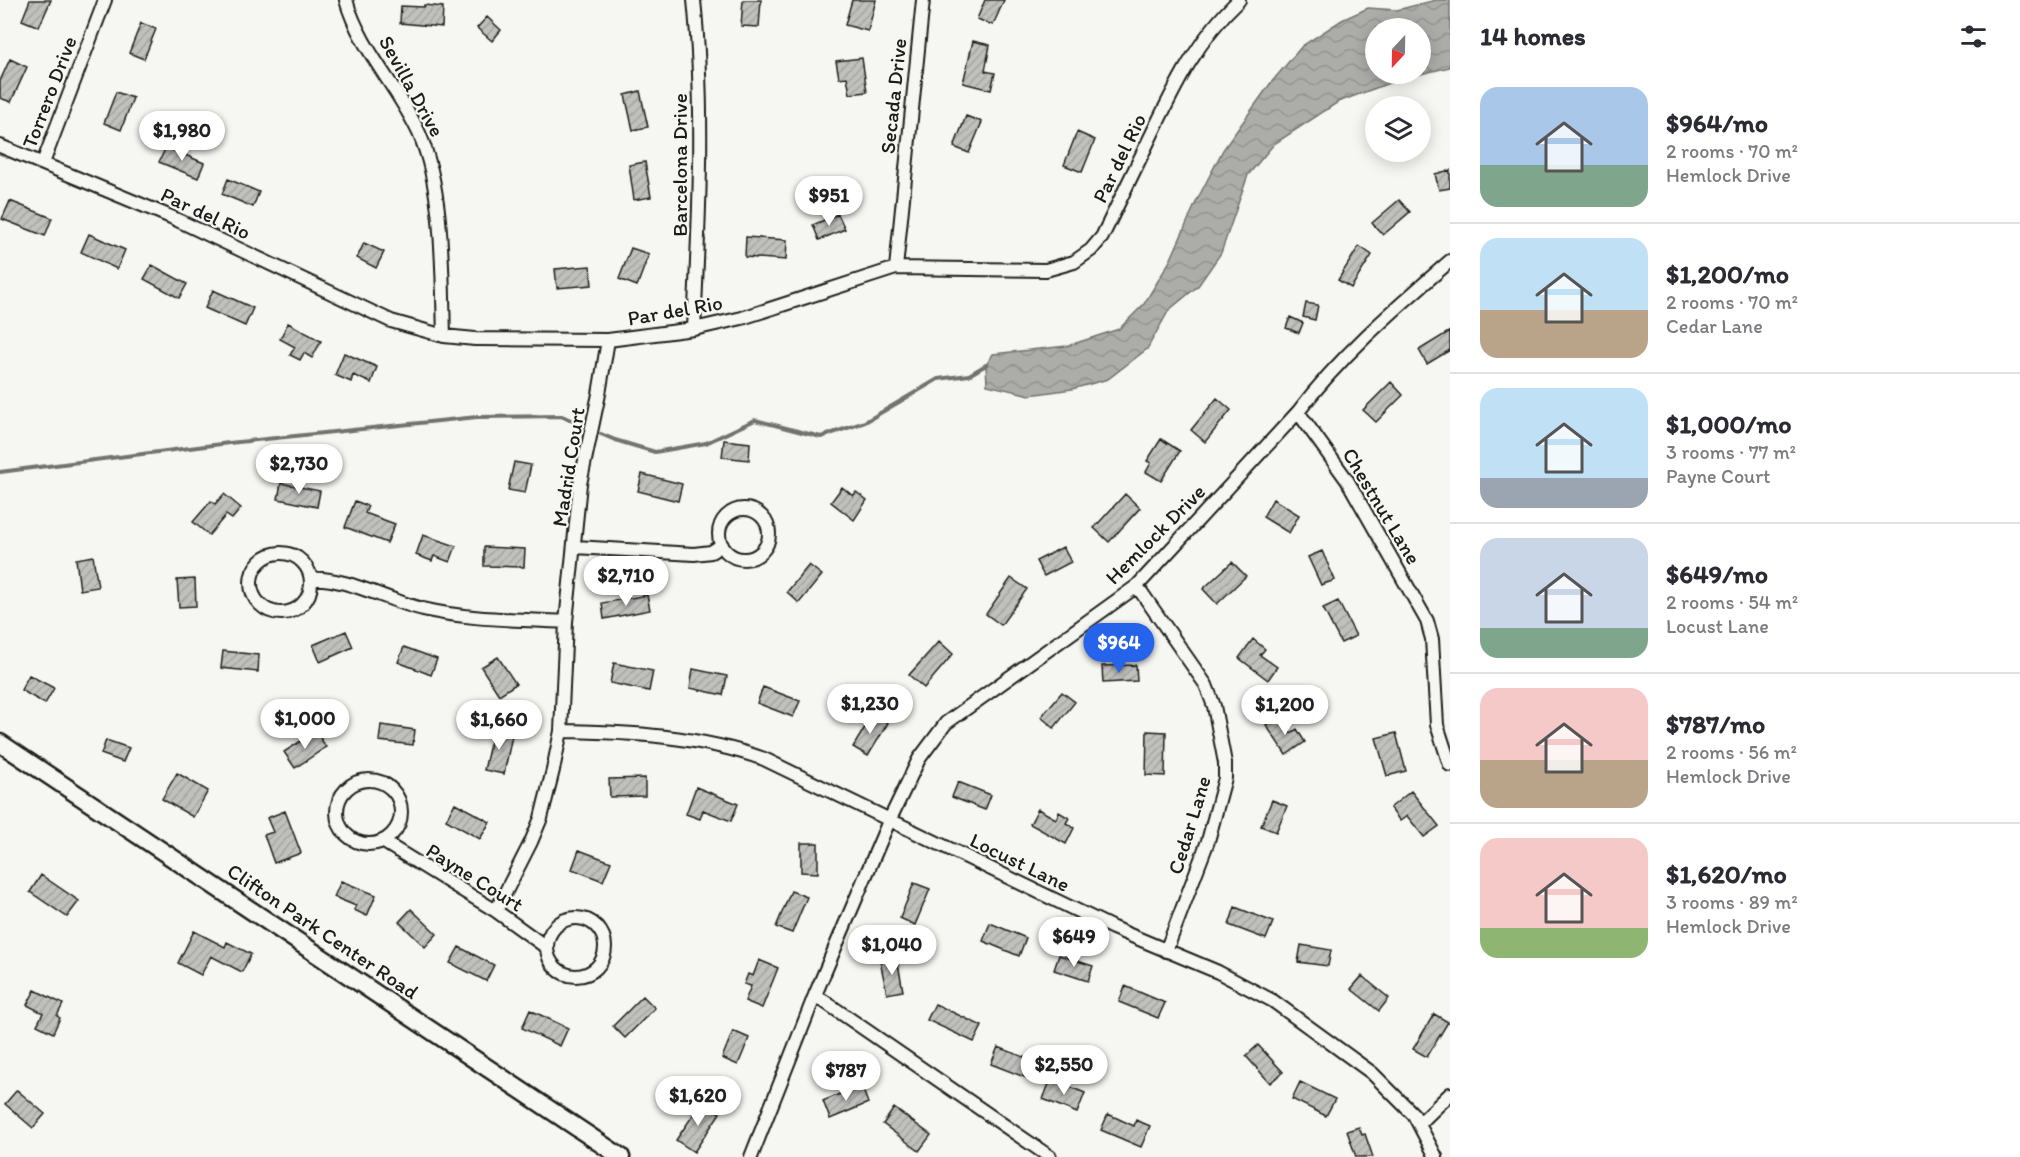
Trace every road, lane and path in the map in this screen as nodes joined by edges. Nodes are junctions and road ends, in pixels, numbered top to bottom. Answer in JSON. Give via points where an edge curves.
{"nodes":[{"id":1,"x":105,"y":0,"type":"edge"},
{"id":2,"x":346,"y":0,"type":"edge"},
{"id":3,"x":693,"y":0,"type":"edge"},
{"id":4,"x":922,"y":0,"type":"edge"},
{"id":5,"x":1239,"y":0,"type":"edge"},
{"id":6,"x":0,"y":146,"type":"edge"},
{"id":7,"x":43,"y":163,"type":"junction"},
{"id":8,"x":1450,"y":261,"type":"edge"},
{"id":9,"x":896,"y":267,"type":"junction"},
{"id":10,"x":694,"y":329,"type":"junction"},
{"id":11,"x":444,"y":336,"type":"junction"},
{"id":12,"x":608,"y":340,"type":"junction"},
{"id":13,"x":1298,"y":412,"type":"junction"},
{"id":14,"x":722,"y":545,"type":"junction"},
{"id":15,"x":575,"y":547,"type":"junction"},
{"id":16,"x":311,"y":579,"type":"junction"},
{"id":17,"x":1137,"y":586,"type":"junction"},
{"id":18,"x":566,"y":622,"type":"junction"},
{"id":19,"x":561,"y":731,"type":"junction"},
{"id":20,"x":0,"y":743,"type":"edge"},
{"id":21,"x":1450,"y":765,"type":"edge"},
{"id":22,"x":889,"y":821,"type":"junction"},
{"id":23,"x":382,"y":841,"type":"junction"},
{"id":24,"x":496,"y":911,"type":"junction"},
{"id":25,"x":546,"y":947,"type":"junction"},
{"id":26,"x":1166,"y":951,"type":"junction"},
{"id":27,"x":815,"y":995,"type":"junction"},
{"id":28,"x":1450,"y":1094,"type":"edge"},
{"id":29,"x":1419,"y":1124,"type":"junction"},
{"id":30,"x":621,"y":1157,"type":"edge"},
{"id":31,"x":752,"y":1157,"type":"edge"},
{"id":32,"x":1050,"y":1157,"type":"edge"},
{"id":33,"x":1436,"y":1157,"type":"edge"}],
"edges":[{"from":1,"to":7,"type":"street","name":"Torrero Drive"},
{"from":2,"to":11,"type":"street","name":"Sevilla Drive","via":[[428,155],[435,185]]},
{"from":3,"to":10,"type":"street","name":"Barcelona Drive","via":[[698,38],[699,143]]},
{"from":4,"to":9,"type":"street","name":"Secada Drive"},
{"from":5,"to":9,"type":"street","name":"Par del Rio","via":[[1206,35],[1176,83],[1102,237],[1091,250],[1074,262],[1046,270]]},
{"from":6,"to":7,"type":"street","name":"Par del Rio"},
{"from":7,"to":11,"type":"street","name":"Par del Rio","via":[[171,217],[391,321]]},
{"from":8,"to":13,"type":"street","name":"Hemlock Drive","via":[[1369,333],[1321,381]]},
{"from":9,"to":10,"type":"street","name":"Par del Rio","via":[[742,318]]},
{"from":10,"to":12,"type":"street","name":"Par del Rio"},
{"from":11,"to":12,"type":"street","name":"Par del Rio"},
{"from":12,"to":15,"type":"street","name":"Madrid Court","via":[[580,484]]},
{"from":13,"to":17,"type":"street","name":"Hemlock Drive"},
{"from":13,"to":21,"type":"street","name":"Chestnut Lane","via":[[1347,480],[1427,621],[1434,659],[1437,725]]},
{"from":14,"to":14,"type":"street","via":[[733,557],[757,556],[769,537],[766,521],[747,509],[732,512],[722,523]]},
{"from":14,"to":15,"type":"street","via":[[711,552],[694,554]]},
{"from":15,"to":18,"type":"street","name":"Madrid Court"},
{"from":16,"to":16,"type":"street","via":[[306,601],[295,611],[280,614],[265,610],[255,600],[250,586],[256,566],[273,554],[288,554],[301,560]]},
{"from":16,"to":18,"type":"street","via":[[329,578],[422,609],[468,617]]},
{"from":17,"to":22,"type":"street","name":"Hemlock Drive","via":[[946,723],[919,759]]},
{"from":17,"to":26,"type":"street","name":"Cedar Lane","via":[[1206,685],[1226,763],[1208,841]]},
{"from":18,"to":19,"type":"street","name":"Madrid Court"},
{"from":19,"to":22,"type":"street","name":"Locust Lane","via":[[611,732],[711,743],[739,750]]},
{"from":19,"to":24,"type":"street","name":"Madrid Court","via":[[541,818]]},
{"from":20,"to":30,"type":"street","name":"Clifton Park Center Road"},
{"from":22,"to":26,"type":"street","name":"Locust Lane"},
{"from":22,"to":27,"type":"street","name":"Hemlock Drive"},
{"from":23,"to":23,"type":"street","name":"Payne Court","via":[[398,826],[401,810],[396,796],[378,782],[356,783],[340,799],[338,821],[352,839],[367,844]]},
{"from":23,"to":24,"type":"street","name":"Payne Court"},
{"from":24,"to":25,"type":"street","name":"Payne Court"},
{"from":25,"to":25,"type":"street","name":"Payne Court","via":[[554,968],[575,977],[596,969],[605,949],[597,927],[577,918],[555,926]]},
{"from":26,"to":29,"type":"street","name":"Locust Lane","via":[[1273,1000],[1372,1073]]},
{"from":27,"to":31,"type":"street","name":"Hemlock Drive"},
{"from":27,"to":32,"type":"street"},
{"from":28,"to":29,"type":"street"},
{"from":29,"to":33,"type":"street","name":"Locust Lane"}]}
